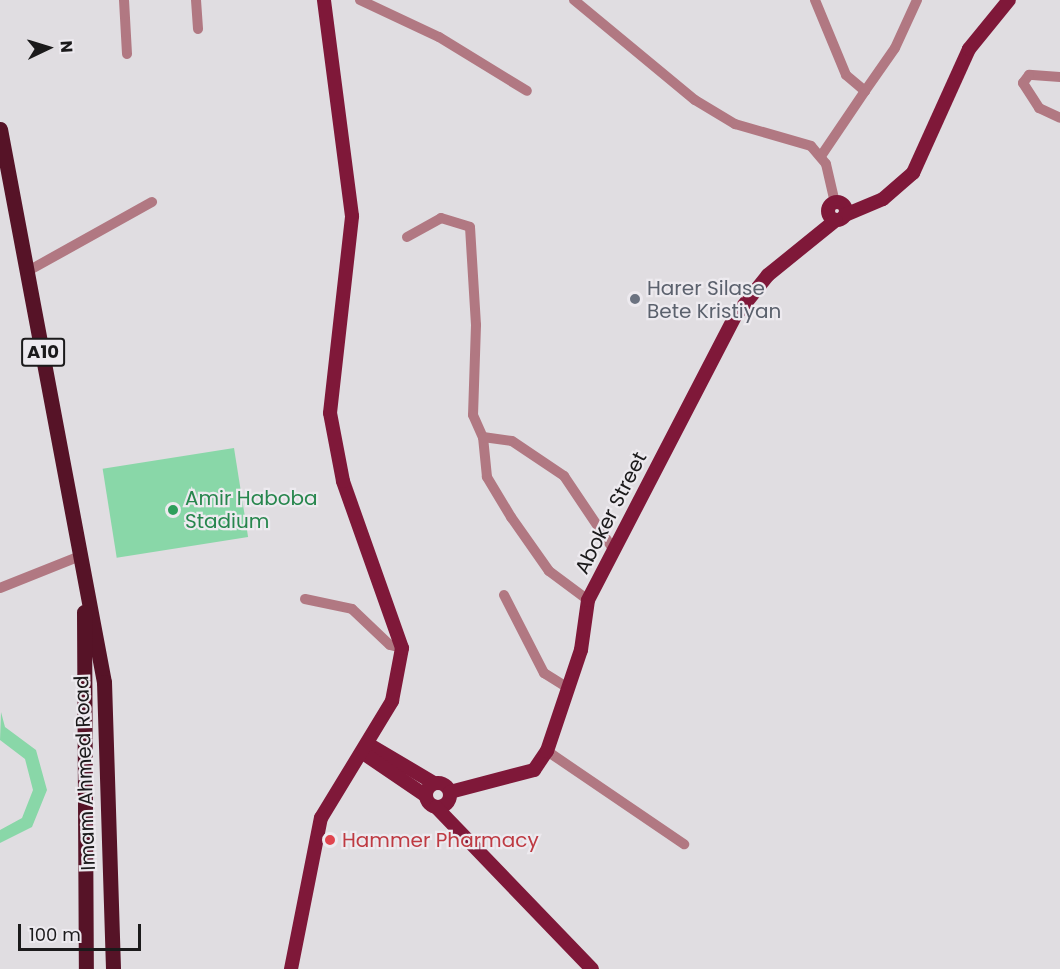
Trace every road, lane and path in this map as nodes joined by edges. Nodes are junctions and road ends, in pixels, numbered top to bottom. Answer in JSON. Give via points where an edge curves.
{"nodes":[{"id":1,"x":124,"y":0,"type":"edge"},
{"id":2,"x":196,"y":0,"type":"edge"},
{"id":3,"x":324,"y":0,"type":"edge"},
{"id":4,"x":360,"y":0,"type":"edge"},
{"id":5,"x":574,"y":0,"type":"edge"},
{"id":6,"x":815,"y":0,"type":"edge"},
{"id":7,"x":917,"y":0,"type":"edge"},
{"id":8,"x":1005,"y":0,"type":"edge"},
{"id":9,"x":198,"y":29,"type":"dead end"},
{"id":10,"x":127,"y":54,"type":"dead end"},
{"id":11,"x":1060,"y":77,"type":"edge"},
{"id":12,"x":527,"y":91,"type":"dead end"},
{"id":13,"x":865,"y":91,"type":"junction"},
{"id":14,"x":1060,"y":118,"type":"edge"},
{"id":15,"x":0,"y":129,"type":"edge"},
{"id":16,"x":821,"y":156,"type":"junction"},
{"id":17,"x":4,"y":171,"type":"edge"},
{"id":18,"x":152,"y":202,"type":"dead end"},
{"id":19,"x":838,"y":211,"type":"junction"},
{"id":20,"x":406,"y":237,"type":"dead end"},
{"id":21,"x":28,"y":271,"type":"junction"},
{"id":22,"x":483,"y":437,"type":"junction"},
{"id":23,"x":613,"y":549,"type":"junction"},
{"id":24,"x":80,"y":556,"type":"junction"},
{"id":25,"x":84,"y":576,"type":"junction"},
{"id":26,"x":0,"y":588,"type":"edge"},
{"id":27,"x":504,"y":595,"type":"dead end"},
{"id":28,"x":305,"y":599,"type":"dead end"},
{"id":29,"x":588,"y":600,"type":"junction"},
{"id":30,"x":402,"y":648,"type":"junction"},
{"id":31,"x":566,"y":687,"type":"junction"},
{"id":32,"x":377,"y":728,"type":"junction"},
{"id":33,"x":365,"y":749,"type":"junction"},
{"id":34,"x":547,"y":751,"type":"junction"},
{"id":35,"x":385,"y":760,"type":"junction"},
{"id":36,"x":349,"y":772,"type":"junction"},
{"id":37,"x":434,"y":783,"type":"junction"},
{"id":38,"x":426,"y":796,"type":"junction"},
{"id":39,"x":444,"y":800,"type":"junction"},
{"id":40,"x":684,"y":844,"type":"dead end"},
{"id":41,"x":86,"y":969,"type":"edge"},
{"id":42,"x":113,"y":969,"type":"edge"},
{"id":43,"x":291,"y":969,"type":"edge"},
{"id":44,"x":592,"y":969,"type":"edge"}],
"edges":[{"from":1,"to":10,"type":"street"},
{"from":2,"to":9,"type":"street"},
{"from":3,"to":30,"type":"main road","via":[[352,216],[330,412],[344,481]]},
{"from":4,"to":12,"type":"street","via":[[439,38]]},
{"from":5,"to":16,"type":"street","via":[[695,100],[735,124],[797,140]]},
{"from":6,"to":13,"type":"street","via":[[846,75]]},
{"from":7,"to":13,"type":"street","via":[[895,48]]},
{"from":8,"to":19,"type":"main road","via":[[969,49],[913,173],[861,210]]},
{"from":11,"to":14,"type":"street","via":[[1029,75],[1023,83],[1039,108]]},
{"from":13,"to":16,"type":"street"},
{"from":15,"to":17,"type":"highway","name":"Imam Ahmed Road","number":"A10"},
{"from":16,"to":19,"type":"street"},
{"from":17,"to":21,"type":"highway","name":"Imam Ahmed Road","number":"A10"},
{"from":18,"to":21,"type":"street"},
{"from":19,"to":23,"type":"main road","name":"Aboker Street","via":[[768,275],[736,315]]},
{"from":20,"to":22,"type":"street","via":[[441,218],[470,227],[476,325],[473,415]]},
{"from":21,"to":24,"type":"highway","name":"Imam Ahmed Road","number":"A10"},
{"from":22,"to":23,"type":"street","via":[[512,441],[564,476]]},
{"from":22,"to":29,"type":"street","via":[[487,477],[511,517],[549,571]]},
{"from":23,"to":29,"type":"main road","name":"Aboker Street"},
{"from":24,"to":25,"type":"highway","name":"Imam Ahmed Road","number":"A10"},
{"from":24,"to":26,"type":"street"},
{"from":25,"to":41,"type":"highway","name":"Imam Ahmed Road","number":"A10"},
{"from":25,"to":42,"type":"highway","name":"Imam Ahmed Road","number":"A10","via":[[104,682]]},
{"from":27,"to":31,"type":"street","via":[[544,673]]},
{"from":28,"to":30,"type":"street","via":[[352,609],[390,645]]},
{"from":29,"to":31,"type":"main road","name":"Aboker Street","via":[[581,650]]},
{"from":30,"to":32,"type":"main road","via":[[392,701]]},
{"from":31,"to":34,"type":"main road","name":"Aboker Street"},
{"from":32,"to":33,"type":"main road"},
{"from":32,"to":35,"type":"main road"},
{"from":33,"to":35,"type":"main road"},
{"from":33,"to":36,"type":"main road"},
{"from":34,"to":39,"type":"main road","name":"Aboker Street","via":[[526,777]]},
{"from":34,"to":40,"type":"street"},
{"from":35,"to":36,"type":"main road"},
{"from":35,"to":37,"type":"main road"},
{"from":35,"to":38,"type":"main road"},
{"from":36,"to":43,"type":"main road","via":[[329,801],[313,841]]},
{"from":37,"to":38,"type":"main road"},
{"from":37,"to":39,"type":"main road"},
{"from":38,"to":39,"type":"main road"},
{"from":39,"to":44,"type":"main road","via":[[461,832]]}]}
